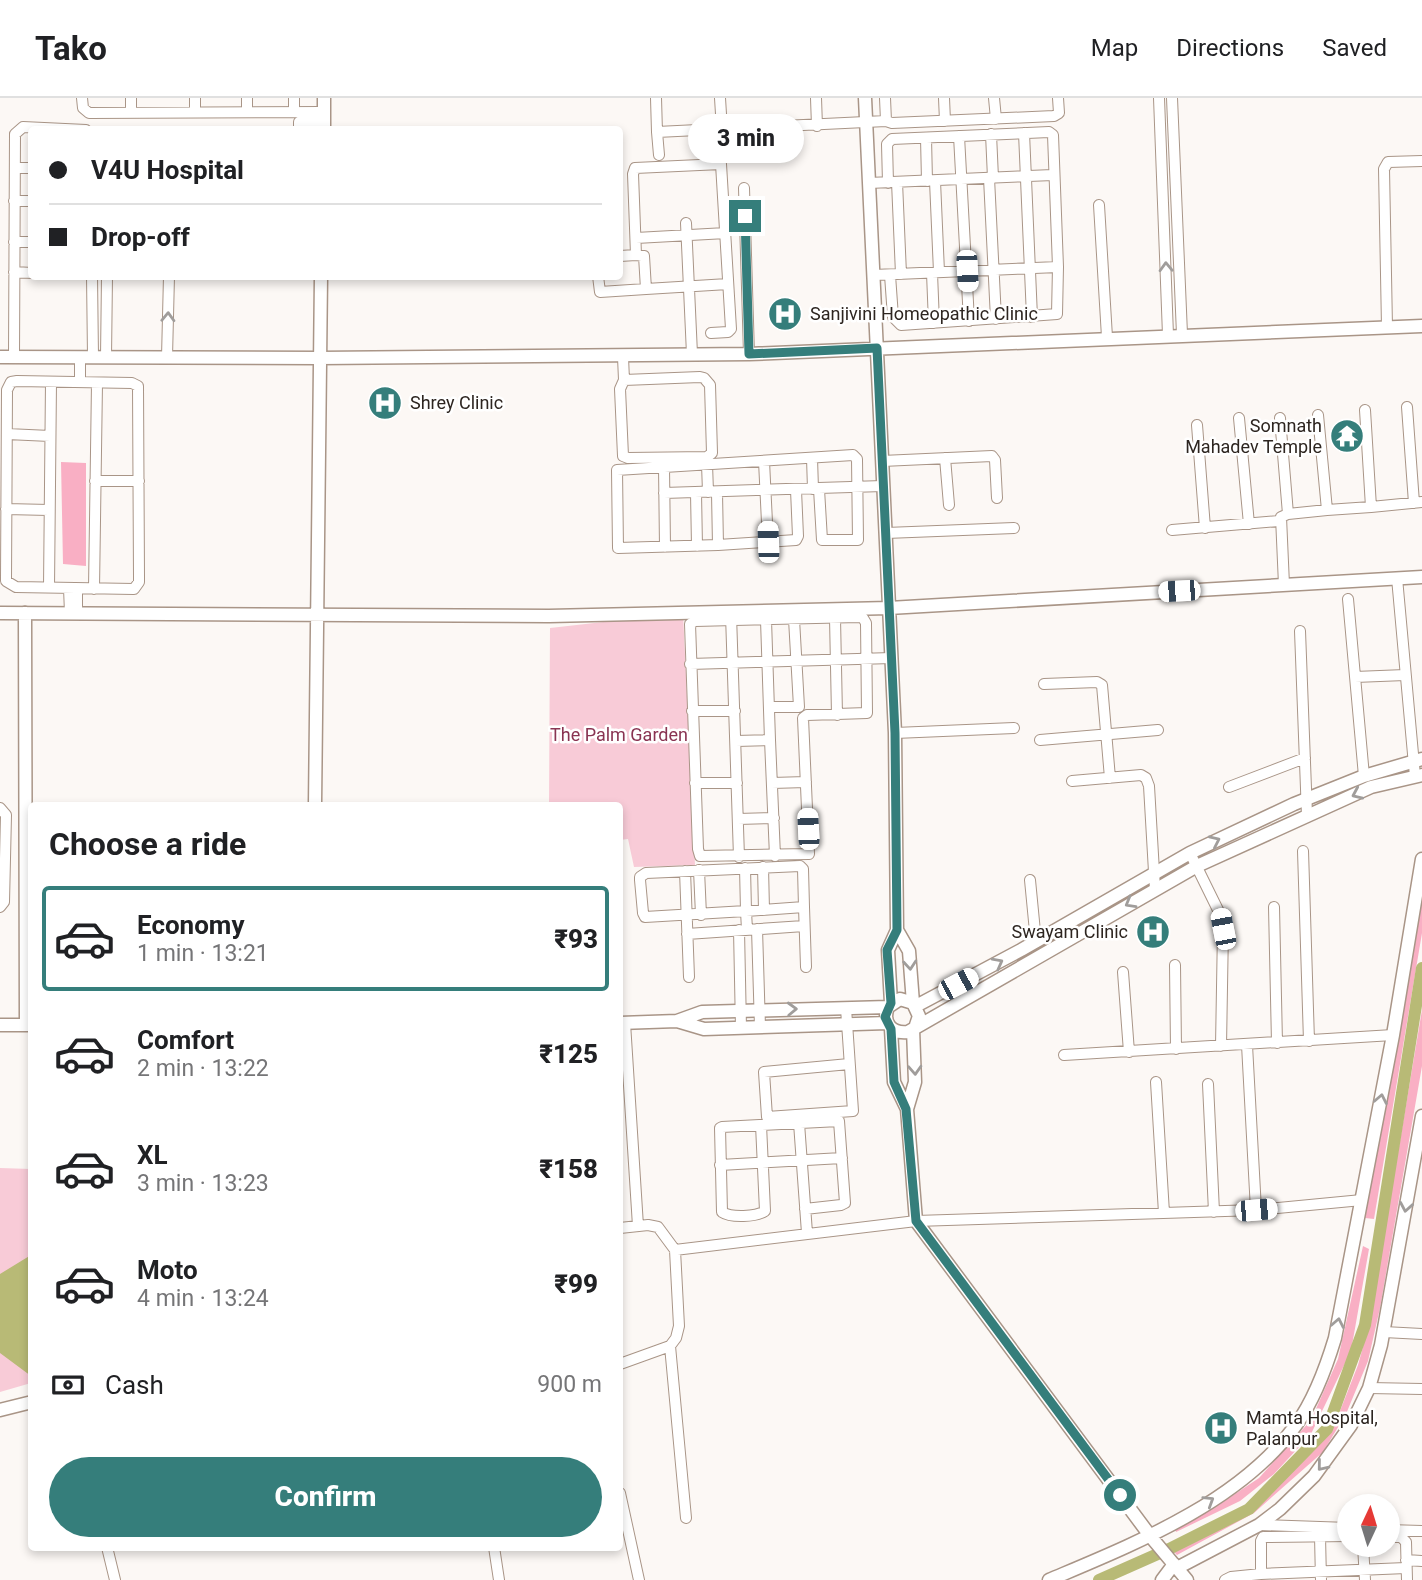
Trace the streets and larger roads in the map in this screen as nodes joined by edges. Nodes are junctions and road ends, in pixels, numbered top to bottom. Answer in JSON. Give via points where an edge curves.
{"nodes":[{"id":1,"x":82,"y":98,"type":"edge"},
{"id":2,"x":131,"y":98,"type":"edge"},
{"id":3,"x":195,"y":98,"type":"edge"},
{"id":4,"x":247,"y":98,"type":"edge"},
{"id":5,"x":294,"y":98,"type":"edge"},
{"id":6,"x":324,"y":98,"type":"edge"},
{"id":7,"x":656,"y":98,"type":"edge"},
{"id":8,"x":720,"y":98,"type":"edge"},
{"id":9,"x":816,"y":98,"type":"edge"},
{"id":10,"x":865,"y":98,"type":"edge"},
{"id":11,"x":885,"y":98,"type":"edge"},
{"id":12,"x":944,"y":98,"type":"edge"},
{"id":13,"x":994,"y":98,"type":"edge"},
{"id":14,"x":1058,"y":98,"type":"edge"},
{"id":15,"x":1158,"y":98,"type":"edge"},
{"id":16,"x":1172,"y":98,"type":"edge"},
{"id":17,"x":131,"y":112,"type":"junction"},
{"id":18,"x":195,"y":112,"type":"junction"},
{"id":19,"x":247,"y":112,"type":"junction"},
{"id":20,"x":294,"y":112,"type":"junction"},
{"id":21,"x":996,"y":119,"type":"junction"},
{"id":22,"x":324,"y":121,"type":"edge"},
{"id":23,"x":887,"y":121,"type":"junction"},
{"id":24,"x":945,"y":121,"type":"junction"},
{"id":25,"x":866,"y":123,"type":"junction"},
{"id":26,"x":299,"y":126,"type":"edge"},
{"id":27,"x":817,"y":126,"type":"junction"},
{"id":28,"x":28,"y":127,"type":"edge"},
{"id":29,"x":722,"y":130,"type":"junction"},
{"id":30,"x":657,"y":132,"type":"junction"},
{"id":31,"x":1024,"y":133,"type":"junction"},
{"id":32,"x":991,"y":134,"type":"junction"},
{"id":33,"x":958,"y":136,"type":"junction"},
{"id":34,"x":926,"y":138,"type":"junction"},
{"id":35,"x":1161,"y":146,"type":"junction"},
{"id":36,"x":1174,"y":146,"type":"junction"},
{"id":37,"x":659,"y":155,"type":"dead end"},
{"id":38,"x":1422,"y":161,"type":"edge"},
{"id":39,"x":15,"y":168,"type":"junction"},
{"id":40,"x":28,"y":168,"type":"edge"},
{"id":41,"x":1053,"y":175,"type":"junction"},
{"id":42,"x":1026,"y":176,"type":"junction"},
{"id":43,"x":991,"y":178,"type":"junction"},
{"id":44,"x":961,"y":179,"type":"junction"},
{"id":45,"x":931,"y":181,"type":"junction"},
{"id":46,"x":892,"y":182,"type":"junction"},
{"id":47,"x":869,"y":183,"type":"junction"},
{"id":48,"x":744,"y":188,"type":"dead end"},
{"id":49,"x":14,"y":201,"type":"junction"},
{"id":50,"x":28,"y":201,"type":"edge"},
{"id":51,"x":1099,"y":205,"type":"dead end"},
{"id":52,"x":1177,"y":210,"type":"junction"},
{"id":53,"x":1163,"y":211,"type":"junction"},
{"id":54,"x":686,"y":223,"type":"dead end"},
{"id":55,"x":726,"y":233,"type":"junction"},
{"id":56,"x":686,"y":235,"type":"junction"},
{"id":57,"x":636,"y":238,"type":"junction"},
{"id":58,"x":14,"y":242,"type":"junction"},
{"id":59,"x":28,"y":242,"type":"edge"},
{"id":60,"x":636,"y":255,"type":"junction"},
{"id":61,"x":623,"y":256,"type":"edge"},
{"id":62,"x":1058,"y":267,"type":"junction"},
{"id":63,"x":1030,"y":269,"type":"junction"},
{"id":64,"x":993,"y":270,"type":"junction"},
{"id":65,"x":967,"y":271,"type":"junction"},
{"id":66,"x":14,"y":272,"type":"junction"},
{"id":67,"x":28,"y":273,"type":"edge"},
{"id":68,"x":935,"y":273,"type":"junction"},
{"id":69,"x":896,"y":274,"type":"junction"},
{"id":70,"x":874,"y":275,"type":"junction"},
{"id":71,"x":92,"y":280,"type":"edge"},
{"id":72,"x":106,"y":280,"type":"edge"},
{"id":73,"x":169,"y":280,"type":"edge"},
{"id":74,"x":321,"y":280,"type":"edge"},
{"id":75,"x":598,"y":280,"type":"edge"},
{"id":76,"x":728,"y":284,"type":"junction"},
{"id":77,"x":688,"y":286,"type":"junction"},
{"id":78,"x":646,"y":289,"type":"junction"},
{"id":79,"x":1032,"y":317,"type":"junction"},
{"id":80,"x":996,"y":319,"type":"junction"},
{"id":81,"x":969,"y":321,"type":"junction"},
{"id":82,"x":934,"y":323,"type":"junction"},
{"id":83,"x":1422,"y":326,"type":"edge"},
{"id":84,"x":1387,"y":327,"type":"junction"},
{"id":85,"x":711,"y":333,"type":"dead end"},
{"id":86,"x":1182,"y":334,"type":"junction"},
{"id":87,"x":1168,"y":335,"type":"junction"},
{"id":88,"x":1107,"y":337,"type":"junction"},
{"id":89,"x":877,"y":348,"type":"junction"},
{"id":90,"x":692,"y":354,"type":"junction"},
{"id":91,"x":749,"y":354,"type":"junction"},
{"id":92,"x":0,"y":357,"type":"edge"},
{"id":93,"x":14,"y":357,"type":"junction"},
{"id":94,"x":88,"y":357,"type":"junction"},
{"id":95,"x":167,"y":357,"type":"junction"},
{"id":96,"x":624,"y":357,"type":"junction"},
{"id":97,"x":320,"y":358,"type":"junction"},
{"id":98,"x":624,"y":380,"type":"junction"},
{"id":99,"x":51,"y":382,"type":"junction"},
{"id":100,"x":77,"y":382,"type":"junction"},
{"id":101,"x":97,"y":383,"type":"junction"},
{"id":102,"x":1406,"y":407,"type":"dead end"},
{"id":103,"x":1365,"y":410,"type":"dead end"},
{"id":104,"x":1318,"y":415,"type":"dead end"},
{"id":105,"x":1239,"y":418,"type":"dead end"},
{"id":106,"x":1280,"y":418,"type":"dead end"},
{"id":107,"x":1197,"y":425,"type":"dead end"},
{"id":108,"x":7,"y":434,"type":"junction"},
{"id":109,"x":50,"y":436,"type":"junction"},
{"id":110,"x":812,"y":458,"type":"junction"},
{"id":111,"x":945,"y":458,"type":"junction"},
{"id":112,"x":764,"y":461,"type":"junction"},
{"id":113,"x":882,"y":461,"type":"junction"},
{"id":114,"x":707,"y":464,"type":"junction"},
{"id":115,"x":664,"y":467,"type":"junction"},
{"id":116,"x":96,"y":481,"type":"junction"},
{"id":117,"x":139,"y":481,"type":"junction"},
{"id":118,"x":883,"y":486,"type":"junction"},
{"id":119,"x":857,"y":488,"type":"junction"},
{"id":120,"x":816,"y":489,"type":"junction"},
{"id":121,"x":796,"y":490,"type":"junction"},
{"id":122,"x":766,"y":491,"type":"junction"},
{"id":123,"x":664,"y":493,"type":"junction"},
{"id":124,"x":696,"y":493,"type":"junction"},
{"id":125,"x":713,"y":493,"type":"junction"},
{"id":126,"x":996,"y":498,"type":"dead end"},
{"id":127,"x":1418,"y":502,"type":"edge"},
{"id":128,"x":949,"y":505,"type":"dead end"},
{"id":129,"x":1371,"y":507,"type":"junction"},
{"id":130,"x":6,"y":509,"type":"junction"},
{"id":131,"x":50,"y":510,"type":"junction"},
{"id":132,"x":1327,"y":510,"type":"junction"},
{"id":133,"x":1284,"y":518,"type":"junction"},
{"id":134,"x":1249,"y":524,"type":"junction"},
{"id":135,"x":1014,"y":528,"type":"dead end"},
{"id":136,"x":1205,"y":528,"type":"junction"},
{"id":137,"x":1172,"y":530,"type":"dead end"},
{"id":138,"x":886,"y":533,"type":"junction"},
{"id":139,"x":768,"y":542,"type":"junction"},
{"id":140,"x":718,"y":545,"type":"junction"},
{"id":141,"x":697,"y":546,"type":"junction"},
{"id":142,"x":665,"y":547,"type":"junction"},
{"id":143,"x":1422,"y":577,"type":"edge"},
{"id":144,"x":1397,"y":578,"type":"junction"},
{"id":145,"x":1284,"y":585,"type":"junction"},
{"id":146,"x":48,"y":588,"type":"junction"},
{"id":147,"x":73,"y":589,"type":"junction"},
{"id":148,"x":94,"y":589,"type":"junction"},
{"id":149,"x":1348,"y":599,"type":"dead end"},
{"id":150,"x":889,"y":608,"type":"junction"},
{"id":151,"x":0,"y":612,"type":"edge"},
{"id":152,"x":25,"y":613,"type":"junction"},
{"id":153,"x":74,"y":613,"type":"junction"},
{"id":154,"x":317,"y":615,"type":"junction"},
{"id":155,"x":731,"y":616,"type":"junction"},
{"id":156,"x":835,"y":618,"type":"junction"},
{"id":157,"x":794,"y":619,"type":"junction"},
{"id":158,"x":766,"y":620,"type":"junction"},
{"id":159,"x":1300,"y":631,"type":"dead end"},
{"id":160,"x":867,"y":658,"type":"junction"},
{"id":161,"x":892,"y":658,"type":"junction"},
{"id":162,"x":836,"y":659,"type":"junction"},
{"id":163,"x":796,"y":661,"type":"junction"},
{"id":164,"x":768,"y":662,"type":"junction"},
{"id":165,"x":734,"y":663,"type":"junction"},
{"id":166,"x":690,"y":664,"type":"junction"},
{"id":167,"x":1405,"y":675,"type":"junction"},
{"id":168,"x":1355,"y":677,"type":"junction"},
{"id":169,"x":1044,"y":684,"type":"dead end"},
{"id":170,"x":799,"y":707,"type":"junction"},
{"id":171,"x":769,"y":708,"type":"junction"},
{"id":172,"x":735,"y":710,"type":"junction"},
{"id":173,"x":692,"y":711,"type":"junction"},
{"id":174,"x":837,"y":715,"type":"junction"},
{"id":175,"x":803,"y":718,"type":"junction"},
{"id":176,"x":1014,"y":728,"type":"dead end"},
{"id":177,"x":1158,"y":730,"type":"dead end"},
{"id":178,"x":895,"y":733,"type":"junction"},
{"id":179,"x":1107,"y":735,"type":"junction"},
{"id":180,"x":770,"y":740,"type":"junction"},
{"id":181,"x":1040,"y":740,"type":"dead end"},
{"id":182,"x":736,"y":741,"type":"junction"},
{"id":183,"x":1305,"y":758,"type":"junction"},
{"id":184,"x":1418,"y":759,"type":"edge"},
{"id":185,"x":1364,"y":776,"type":"junction"},
{"id":186,"x":1418,"y":776,"type":"edge"},
{"id":187,"x":1110,"y":778,"type":"junction"},
{"id":188,"x":1072,"y":781,"type":"dead end"},
{"id":189,"x":806,"y":782,"type":"junction"},
{"id":190,"x":695,"y":783,"type":"junction"},
{"id":191,"x":737,"y":783,"type":"junction"},
{"id":192,"x":772,"y":783,"type":"junction"},
{"id":193,"x":1229,"y":787,"type":"dead end"},
{"id":194,"x":1306,"y":799,"type":"junction"},
{"id":195,"x":315,"y":802,"type":"edge"},
{"id":196,"x":0,"y":808,"type":"edge"},
{"id":197,"x":1307,"y":815,"type":"junction"},
{"id":198,"x":774,"y":818,"type":"junction"},
{"id":199,"x":738,"y":819,"type":"junction"},
{"id":200,"x":1237,"y":831,"type":"junction"},
{"id":201,"x":1242,"y":845,"type":"junction"},
{"id":202,"x":1303,"y":851,"type":"dead end"},
{"id":203,"x":1190,"y":853,"type":"junction"},
{"id":204,"x":739,"y":856,"type":"junction"},
{"id":205,"x":775,"y":856,"type":"junction"},
{"id":206,"x":1422,"y":859,"type":"edge"},
{"id":207,"x":1197,"y":866,"type":"junction"},
{"id":208,"x":763,"y":867,"type":"junction"},
{"id":209,"x":745,"y":869,"type":"junction"},
{"id":210,"x":699,"y":870,"type":"junction"},
{"id":211,"x":2,"y":871,"type":"edge"},
{"id":212,"x":26,"y":871,"type":"junction"},
{"id":213,"x":685,"y":871,"type":"junction"},
{"id":214,"x":1154,"y":872,"type":"junction"},
{"id":215,"x":1030,"y":880,"type":"dead end"},
{"id":216,"x":1155,"y":889,"type":"junction"},
{"id":217,"x":0,"y":907,"type":"edge"},
{"id":218,"x":1274,"y":907,"type":"dead end"},
{"id":219,"x":803,"y":908,"type":"junction"},
{"id":220,"x":1091,"y":909,"type":"junction"},
{"id":221,"x":764,"y":910,"type":"junction"},
{"id":222,"x":746,"y":911,"type":"junction"},
{"id":223,"x":701,"y":915,"type":"junction"},
{"id":224,"x":686,"y":916,"type":"junction"},
{"id":225,"x":1097,"y":922,"type":"junction"},
{"id":226,"x":804,"y":926,"type":"junction"},
{"id":227,"x":748,"y":930,"type":"junction"},
{"id":228,"x":897,"y":930,"type":"junction"},
{"id":229,"x":687,"y":934,"type":"junction"},
{"id":230,"x":1036,"y":942,"type":"junction"},
{"id":231,"x":1021,"y":950,"type":"junction"},
{"id":232,"x":1027,"y":965,"type":"junction"},
{"id":233,"x":1175,"y":965,"type":"dead end"},
{"id":234,"x":806,"y":967,"type":"dead end"},
{"id":235,"x":758,"y":969,"type":"junction"},
{"id":236,"x":740,"y":970,"type":"junction"},
{"id":237,"x":1123,"y":972,"type":"dead end"},
{"id":238,"x":28,"y":974,"type":"edge"},
{"id":239,"x":689,"y":977,"type":"dead end"},
{"id":240,"x":915,"y":1004,"type":"junction"},
{"id":241,"x":889,"y":1005,"type":"junction"},
{"id":242,"x":846,"y":1008,"type":"junction"},
{"id":243,"x":759,"y":1010,"type":"junction"},
{"id":244,"x":741,"y":1011,"type":"junction"},
{"id":245,"x":677,"y":1021,"type":"junction"},
{"id":246,"x":623,"y":1023,"type":"edge"},
{"id":247,"x":846,"y":1023,"type":"junction"},
{"id":248,"x":0,"y":1025,"type":"edge"},
{"id":249,"x":28,"y":1025,"type":"edge"},
{"id":250,"x":889,"y":1026,"type":"junction"},
{"id":251,"x":760,"y":1027,"type":"junction"},
{"id":252,"x":914,"y":1027,"type":"junction"},
{"id":253,"x":741,"y":1028,"type":"junction"},
{"id":254,"x":1393,"y":1035,"type":"junction"},
{"id":255,"x":623,"y":1036,"type":"edge"},
{"id":256,"x":1309,"y":1041,"type":"junction"},
{"id":257,"x":1277,"y":1043,"type":"junction"},
{"id":258,"x":1247,"y":1045,"type":"junction"},
{"id":259,"x":1221,"y":1046,"type":"junction"},
{"id":260,"x":1175,"y":1049,"type":"junction"},
{"id":261,"x":1129,"y":1052,"type":"junction"},
{"id":262,"x":1064,"y":1055,"type":"dead end"},
{"id":263,"x":849,"y":1064,"type":"junction"},
{"id":264,"x":1156,"y":1082,"type":"dead end"},
{"id":265,"x":1208,"y":1084,"type":"dead end"},
{"id":266,"x":906,"y":1109,"type":"junction"},
{"id":267,"x":1422,"y":1116,"type":"edge"},
{"id":268,"x":799,"y":1122,"type":"junction"},
{"id":269,"x":761,"y":1125,"type":"junction"},
{"id":270,"x":842,"y":1158,"type":"junction"},
{"id":271,"x":802,"y":1160,"type":"junction"},
{"id":272,"x":763,"y":1163,"type":"junction"},
{"id":273,"x":720,"y":1166,"type":"junction"},
{"id":274,"x":1362,"y":1200,"type":"junction"},
{"id":275,"x":805,"y":1209,"type":"junction"},
{"id":276,"x":1256,"y":1210,"type":"junction"},
{"id":277,"x":1214,"y":1212,"type":"junction"},
{"id":278,"x":1164,"y":1213,"type":"junction"},
{"id":279,"x":916,"y":1221,"type":"junction"},
{"id":280,"x":638,"y":1226,"type":"junction"},
{"id":281,"x":623,"y":1228,"type":"edge"},
{"id":282,"x":807,"y":1233,"type":"junction"},
{"id":283,"x":675,"y":1250,"type":"junction"},
{"id":284,"x":1384,"y":1332,"type":"junction"},
{"id":285,"x":1422,"y":1334,"type":"edge"},
{"id":286,"x":670,"y":1346,"type":"junction"},
{"id":287,"x":623,"y":1363,"type":"edge"},
{"id":288,"x":1369,"y":1388,"type":"junction"},
{"id":289,"x":1422,"y":1389,"type":"edge"},
{"id":290,"x":28,"y":1403,"type":"edge"},
{"id":291,"x":0,"y":1409,"type":"edge"},
{"id":292,"x":623,"y":1507,"type":"edge"},
{"id":293,"x":686,"y":1518,"type":"dead end"},
{"id":294,"x":1259,"y":1525,"type":"junction"},
{"id":295,"x":1337,"y":1528,"type":"edge"},
{"id":296,"x":1400,"y":1530,"type":"edge"},
{"id":297,"x":1422,"y":1531,"type":"edge"},
{"id":298,"x":1320,"y":1536,"type":"junction"},
{"id":299,"x":1337,"y":1536,"type":"edge"},
{"id":300,"x":1400,"y":1538,"type":"edge"},
{"id":301,"x":1154,"y":1540,"type":"junction"},
{"id":302,"x":108,"y":1551,"type":"edge"},
{"id":303,"x":495,"y":1551,"type":"edge"},
{"id":304,"x":1422,"y":1561,"type":"edge"},
{"id":305,"x":1172,"y":1562,"type":"junction"},
{"id":306,"x":1406,"y":1564,"type":"junction"},
{"id":307,"x":1261,"y":1574,"type":"junction"},
{"id":308,"x":1365,"y":1575,"type":"edge"},
{"id":309,"x":1321,"y":1576,"type":"edge"},
{"id":310,"x":1277,"y":1577,"type":"edge"},
{"id":311,"x":1229,"y":1579,"type":"edge"},
{"id":312,"x":115,"y":1580,"type":"edge"},
{"id":313,"x":499,"y":1580,"type":"edge"},
{"id":314,"x":639,"y":1580,"type":"edge"},
{"id":315,"x":1049,"y":1580,"type":"edge"},
{"id":316,"x":1162,"y":1580,"type":"edge"},
{"id":317,"x":1187,"y":1580,"type":"edge"},
{"id":318,"x":1407,"y":1580,"type":"edge"}],
"edges":[{"from":1,"to":17,"type":"street","via":[[89,113]]},
{"from":2,"to":17,"type":"street"},
{"from":3,"to":18,"type":"street"},
{"from":4,"to":19,"type":"street"},
{"from":5,"to":20,"type":"street"},
{"from":6,"to":22,"type":"street"},
{"from":7,"to":30,"type":"street"},
{"from":8,"to":29,"type":"street"},
{"from":9,"to":27,"type":"street"},
{"from":10,"to":25,"type":"street"},
{"from":11,"to":23,"type":"street"},
{"from":12,"to":24,"type":"street"},
{"from":13,"to":21,"type":"street"},
{"from":14,"to":21,"type":"street","via":[[1056,116]]},
{"from":15,"to":35,"type":"street"},
{"from":16,"to":36,"type":"street"},
{"from":17,"to":18,"type":"street"},
{"from":18,"to":19,"type":"street"},
{"from":19,"to":20,"type":"street"},
{"from":20,"to":22,"type":"street"},
{"from":21,"to":24,"type":"street"},
{"from":22,"to":26,"type":"street","via":[[299,122]]},
{"from":23,"to":24,"type":"street"},
{"from":23,"to":25,"type":"street"},
{"from":25,"to":27,"type":"street"},
{"from":25,"to":47,"type":"street"},
{"from":27,"to":29,"type":"street"},
{"from":28,"to":39,"type":"street","via":[[15,134]]},
{"from":29,"to":30,"type":"street"},
{"from":30,"to":37,"type":"street"},
{"from":31,"to":32,"type":"street"},
{"from":31,"to":41,"type":"street","via":[[1052,132]]},
{"from":31,"to":42,"type":"street"},
{"from":32,"to":33,"type":"street"},
{"from":32,"to":43,"type":"street"},
{"from":33,"to":34,"type":"street"},
{"from":33,"to":44,"type":"street"},
{"from":34,"to":45,"type":"street"},
{"from":34,"to":46,"type":"street","via":[[887,142]]},
{"from":35,"to":36,"type":"street"},
{"from":35,"to":53,"type":"street"},
{"from":36,"to":52,"type":"street"},
{"from":38,"to":84,"type":"street","via":[[1388,162],[1384,169]]},
{"from":39,"to":40,"type":"street"},
{"from":39,"to":49,"type":"street"},
{"from":41,"to":42,"type":"street"},
{"from":41,"to":62,"type":"street"},
{"from":42,"to":43,"type":"street"},
{"from":42,"to":63,"type":"street"},
{"from":43,"to":44,"type":"street"},
{"from":43,"to":64,"type":"street"},
{"from":44,"to":45,"type":"street"},
{"from":44,"to":65,"type":"street"},
{"from":45,"to":46,"type":"street"},
{"from":45,"to":68,"type":"street"},
{"from":46,"to":47,"type":"street"},
{"from":46,"to":69,"type":"street"},
{"from":47,"to":70,"type":"street"},
{"from":48,"to":91,"type":"street"},
{"from":49,"to":50,"type":"street"},
{"from":49,"to":58,"type":"street"},
{"from":51,"to":88,"type":"street"},
{"from":52,"to":53,"type":"street"},
{"from":52,"to":86,"type":"street"},
{"from":87,"to":53,"type":"street","one_way":true},
{"from":54,"to":56,"type":"street"},
{"from":55,"to":56,"type":"street"},
{"from":55,"to":57,"type":"street","via":[[721,163],[691,164],[635,168]]},
{"from":55,"to":76,"type":"street"},
{"from":56,"to":57,"type":"street"},
{"from":56,"to":77,"type":"street"},
{"from":57,"to":60,"type":"street"},
{"from":58,"to":59,"type":"street"},
{"from":58,"to":66,"type":"street"},
{"from":60,"to":61,"type":"street"},
{"from":60,"to":78,"type":"street","via":[[644,256]]},
{"from":62,"to":63,"type":"street"},
{"from":62,"to":79,"type":"street","via":[[1057,314]]},
{"from":63,"to":64,"type":"street"},
{"from":63,"to":79,"type":"street"},
{"from":64,"to":65,"type":"street"},
{"from":64,"to":80,"type":"street"},
{"from":65,"to":68,"type":"street"},
{"from":65,"to":81,"type":"street"},
{"from":66,"to":67,"type":"street"},
{"from":66,"to":93,"type":"street"},
{"from":68,"to":69,"type":"street"},
{"from":68,"to":82,"type":"street"},
{"from":69,"to":70,"type":"street"},
{"from":69,"to":82,"type":"street","via":[[896,322]]},
{"from":70,"to":89,"type":"street"},
{"from":71,"to":94,"type":"street"},
{"from":72,"to":94,"type":"street"},
{"from":95,"to":73,"type":"street","one_way":true},
{"from":74,"to":97,"type":"street"},
{"from":75,"to":78,"type":"street","via":[[600,292]]},
{"from":76,"to":77,"type":"street"},
{"from":76,"to":85,"type":"street","via":[[731,329]]},
{"from":77,"to":78,"type":"street"},
{"from":77,"to":90,"type":"street"},
{"from":79,"to":80,"type":"street"},
{"from":80,"to":81,"type":"street"},
{"from":81,"to":82,"type":"street"},
{"from":83,"to":84,"type":"street"},
{"from":84,"to":86,"type":"street"},
{"from":86,"to":87,"type":"street"},
{"from":87,"to":88,"type":"street"},
{"from":88,"to":89,"type":"street"},
{"from":89,"to":91,"type":"street"},
{"from":89,"to":113,"type":"street"},
{"from":90,"to":91,"type":"street"},
{"from":90,"to":96,"type":"street"},
{"from":92,"to":93,"type":"street"},
{"from":93,"to":94,"type":"street"},
{"from":94,"to":95,"type":"street"},
{"from":94,"to":100,"type":"street"},
{"from":95,"to":97,"type":"street"},
{"from":96,"to":97,"type":"street"},
{"from":96,"to":98,"type":"street"},
{"from":97,"to":154,"type":"street"},
{"from":98,"to":98,"type":"street","via":[[620,389],[623,456],[707,457],[712,453],[710,385],[705,378]]},
{"from":99,"to":100,"type":"street"},
{"from":99,"to":108,"type":"street","via":[[9,385]]},
{"from":99,"to":109,"type":"street"},
{"from":100,"to":101,"type":"street"},
{"from":101,"to":116,"type":"street"},
{"from":101,"to":117,"type":"street","via":[[138,386]]},
{"from":102,"to":127,"type":"street"},
{"from":103,"to":129,"type":"street"},
{"from":104,"to":132,"type":"street"},
{"from":105,"to":134,"type":"street"},
{"from":106,"to":133,"type":"street"},
{"from":107,"to":136,"type":"street"},
{"from":108,"to":109,"type":"street"},
{"from":108,"to":130,"type":"street"},
{"from":109,"to":131,"type":"street"},
{"from":110,"to":112,"type":"street"},
{"from":110,"to":119,"type":"street","via":[[855,456]]},
{"from":110,"to":120,"type":"street"},
{"from":111,"to":113,"type":"street"},
{"from":111,"to":126,"type":"street","via":[[992,456]]},
{"from":111,"to":128,"type":"street"},
{"from":112,"to":114,"type":"street"},
{"from":112,"to":122,"type":"street"},
{"from":113,"to":118,"type":"street"},
{"from":114,"to":115,"type":"street"},
{"from":114,"to":125,"type":"street"},
{"from":115,"to":123,"type":"street"},
{"from":115,"to":142,"type":"street","via":[[617,470],[616,545],[620,549]]},
{"from":116,"to":117,"type":"street"},
{"from":116,"to":148,"type":"street"},
{"from":117,"to":148,"type":"street","via":[[139,582],[128,590]]},
{"from":118,"to":119,"type":"street"},
{"from":118,"to":138,"type":"street"},
{"from":119,"to":120,"type":"street"},
{"from":119,"to":120,"type":"street","via":[[860,536],[856,541],[822,540]]},
{"from":120,"to":121,"type":"street"},
{"from":121,"to":122,"type":"street"},
{"from":121,"to":139,"type":"street","via":[[797,538]]},
{"from":122,"to":125,"type":"street"},
{"from":122,"to":139,"type":"street"},
{"from":123,"to":124,"type":"street"},
{"from":123,"to":142,"type":"street"},
{"from":124,"to":125,"type":"street"},
{"from":124,"to":141,"type":"street"},
{"from":125,"to":140,"type":"street"},
{"from":127,"to":129,"type":"street"},
{"from":129,"to":132,"type":"street"},
{"from":130,"to":131,"type":"street"},
{"from":130,"to":146,"type":"street","via":[[6,581],[16,587]]},
{"from":131,"to":146,"type":"street"},
{"from":132,"to":133,"type":"street"},
{"from":133,"to":134,"type":"street"},
{"from":133,"to":145,"type":"street"},
{"from":134,"to":136,"type":"street"},
{"from":135,"to":138,"type":"street"},
{"from":136,"to":137,"type":"street"},
{"from":138,"to":150,"type":"street"},
{"from":139,"to":140,"type":"street"},
{"from":140,"to":141,"type":"street"},
{"from":141,"to":142,"type":"street"},
{"from":143,"to":144,"type":"street"},
{"from":144,"to":145,"type":"street"},
{"from":144,"to":167,"type":"street"},
{"from":145,"to":150,"type":"street"},
{"from":146,"to":147,"type":"street"},
{"from":147,"to":148,"type":"street"},
{"from":147,"to":153,"type":"street"},
{"from":149,"to":168,"type":"street"},
{"from":150,"to":155,"type":"street"},
{"from":150,"to":161,"type":"street"},
{"from":151,"to":152,"type":"street"},
{"from":152,"to":153,"type":"street"},
{"from":152,"to":212,"type":"street"},
{"from":153,"to":154,"type":"street"},
{"from":154,"to":155,"type":"street"},
{"from":154,"to":195,"type":"street"},
{"from":155,"to":158,"type":"street"},
{"from":155,"to":165,"type":"street"},
{"from":155,"to":166,"type":"street","via":[[690,624]]},
{"from":156,"to":157,"type":"street"},
{"from":156,"to":160,"type":"street","via":[[865,620]]},
{"from":156,"to":162,"type":"street"},
{"from":157,"to":158,"type":"street"},
{"from":157,"to":163,"type":"street"},
{"from":158,"to":164,"type":"street"},
{"from":159,"to":183,"type":"street"},
{"from":160,"to":161,"type":"street"},
{"from":160,"to":162,"type":"street"},
{"from":160,"to":174,"type":"street","via":[[867,713]]},
{"from":161,"to":178,"type":"street"},
{"from":162,"to":163,"type":"street"},
{"from":162,"to":174,"type":"street"},
{"from":163,"to":164,"type":"street"},
{"from":163,"to":170,"type":"street"},
{"from":164,"to":165,"type":"street"},
{"from":164,"to":171,"type":"street"},
{"from":165,"to":166,"type":"street"},
{"from":165,"to":172,"type":"street"},
{"from":166,"to":173,"type":"street"},
{"from":167,"to":168,"type":"street"},
{"from":167,"to":184,"type":"street"},
{"from":168,"to":185,"type":"street"},
{"from":169,"to":179,"type":"street","via":[[1102,685]]},
{"from":170,"to":171,"type":"street"},
{"from":170,"to":175,"type":"street"},
{"from":171,"to":180,"type":"street"},
{"from":172,"to":173,"type":"street"},
{"from":172,"to":182,"type":"street"},
{"from":173,"to":190,"type":"street"},
{"from":174,"to":175,"type":"street"},
{"from":175,"to":189,"type":"street"},
{"from":176,"to":178,"type":"street"},
{"from":177,"to":179,"type":"street"},
{"from":178,"to":228,"type":"street"},
{"from":179,"to":181,"type":"street"},
{"from":179,"to":187,"type":"street"},
{"from":180,"to":182,"type":"street"},
{"from":180,"to":192,"type":"street"},
{"from":182,"to":191,"type":"street"},
{"from":183,"to":193,"type":"street"},
{"from":183,"to":194,"type":"street"},
{"from":184,"to":185,"type":"street"},
{"from":184,"to":186,"type":"street"},
{"from":185,"to":194,"type":"street"},
{"from":186,"to":197,"type":"street","one_way":true,"via":[[1371,788]]},
{"from":187,"to":188,"type":"street"},
{"from":187,"to":214,"type":"street","via":[[1146,778]]},
{"from":189,"to":192,"type":"street"},
{"from":189,"to":205,"type":"street","via":[[809,854]]},
{"from":190,"to":191,"type":"street"},
{"from":190,"to":204,"type":"street","via":[[698,853],[703,857]]},
{"from":191,"to":199,"type":"street"},
{"from":192,"to":198,"type":"street"},
{"from":194,"to":197,"type":"street"},
{"from":194,"to":200,"type":"street"},
{"from":196,"to":211,"type":"street","via":[[6,815]]},
{"from":197,"to":201,"type":"street"},
{"from":198,"to":199,"type":"street"},
{"from":198,"to":205,"type":"street"},
{"from":199,"to":204,"type":"street"},
{"from":200,"to":201,"type":"street"},
{"from":203,"to":200,"type":"street","one_way":true},
{"from":201,"to":207,"type":"street"},
{"from":202,"to":256,"type":"street"},
{"from":203,"to":207,"type":"street"},
{"from":203,"to":214,"type":"street"},
{"from":204,"to":205,"type":"street"},
{"from":206,"to":254,"type":"street"},
{"from":207,"to":216,"type":"street"},
{"from":207,"to":259,"type":"street","via":[[1223,929]]},
{"from":208,"to":209,"type":"street"},
{"from":208,"to":219,"type":"street","via":[[802,866]]},
{"from":208,"to":221,"type":"street"},
{"from":209,"to":210,"type":"street"},
{"from":209,"to":222,"type":"street"},
{"from":210,"to":213,"type":"street"},
{"from":210,"to":223,"type":"street"},
{"from":211,"to":212,"type":"street"},
{"from":211,"to":217,"type":"street","via":[[4,902]]},
{"from":212,"to":238,"type":"street"},
{"from":213,"to":224,"type":"street"},
{"from":213,"to":224,"type":"street","via":[[646,873],[640,880],[645,917]]},
{"from":214,"to":216,"type":"street"},
{"from":214,"to":220,"type":"street"},
{"from":215,"to":230,"type":"street"},
{"from":216,"to":225,"type":"street","one_way":true},
{"from":218,"to":257,"type":"street"},
{"from":219,"to":221,"type":"street"},
{"from":219,"to":226,"type":"street"},
{"from":220,"to":225,"type":"street"},
{"from":220,"to":230,"type":"street"},
{"from":221,"to":222,"type":"street"},
{"from":222,"to":223,"type":"street"},
{"from":222,"to":227,"type":"street"},
{"from":223,"to":224,"type":"street"},
{"from":224,"to":229,"type":"street"},
{"from":225,"to":232,"type":"street"},
{"from":226,"to":227,"type":"street"},
{"from":226,"to":234,"type":"street"},
{"from":227,"to":229,"type":"street"},
{"from":227,"to":235,"type":"street"},
{"from":227,"to":236,"type":"street"},
{"from":228,"to":240,"type":"street","one_way":true,"via":[[909,951]]},
{"from":228,"to":241,"type":"street","via":[[887,950]]},
{"from":229,"to":239,"type":"street"},
{"from":230,"to":231,"type":"street"},
{"from":231,"to":232,"type":"street"},
{"from":240,"to":231,"type":"street","one_way":true},
{"from":232,"to":252,"type":"street"},
{"from":233,"to":260,"type":"street"},
{"from":235,"to":236,"type":"street"},
{"from":235,"to":243,"type":"street"},
{"from":236,"to":244,"type":"street"},
{"from":237,"to":261,"type":"street"},
{"from":240,"to":241,"type":"street","via":[[900,999]]},
{"from":240,"to":252,"type":"street","via":[[919,1016]]},
{"from":241,"to":242,"type":"street"},
{"from":241,"to":250,"type":"street","via":[[885,1017]]},
{"from":243,"to":242,"type":"street","one_way":true},
{"from":242,"to":247,"type":"street"},
{"from":243,"to":244,"type":"street"},
{"from":243,"to":251,"type":"street"},
{"from":244,"to":245,"type":"street","via":[[702,1012]]},
{"from":244,"to":253,"type":"street"},
{"from":245,"to":246,"type":"street"},
{"from":245,"to":253,"type":"street","via":[[704,1030]]},
{"from":247,"to":250,"type":"street"},
{"from":247,"to":251,"type":"street"},
{"from":247,"to":263,"type":"street"},
{"from":248,"to":249,"type":"street"},
{"from":250,"to":252,"type":"street","via":[[902,1033]]},
{"from":250,"to":266,"type":"street","via":[[894,1082]]},
{"from":251,"to":253,"type":"street"},
{"from":252,"to":266,"type":"street","one_way":true,"via":[[915,1082]]},
{"from":254,"to":256,"type":"street"},
{"from":274,"to":254,"type":"street","one_way":true},
{"from":255,"to":280,"type":"street"},
{"from":256,"to":257,"type":"street"},
{"from":257,"to":258,"type":"street"},
{"from":258,"to":259,"type":"street"},
{"from":258,"to":276,"type":"street"},
{"from":259,"to":260,"type":"street"},
{"from":260,"to":261,"type":"street"},
{"from":261,"to":262,"type":"street"},
{"from":263,"to":263,"type":"street","via":[[764,1072],[767,1117],[853,1111]]},
{"from":264,"to":278,"type":"street"},
{"from":265,"to":277,"type":"street"},
{"from":266,"to":279,"type":"street"},
{"from":267,"to":284,"type":"street","one_way":true},
{"from":268,"to":269,"type":"street"},
{"from":268,"to":270,"type":"street","via":[[839,1121]]},
{"from":268,"to":271,"type":"street"},
{"from":269,"to":272,"type":"street"},
{"from":269,"to":273,"type":"street","via":[[720,1128]]},
{"from":270,"to":271,"type":"street"},
{"from":270,"to":275,"type":"street","via":[[844,1205]]},
{"from":271,"to":272,"type":"street"},
{"from":271,"to":275,"type":"street"},
{"from":272,"to":273,"type":"street"},
{"from":272,"to":273,"type":"street","via":[[765,1208],[760,1214],[723,1214]]},
{"from":274,"to":276,"type":"street"},
{"from":301,"to":274,"type":"street","one_way":true,"via":[[1233,1486],[1267,1458],[1296,1424],[1333,1347]]},
{"from":275,"to":282,"type":"street"},
{"from":276,"to":277,"type":"street"},
{"from":277,"to":278,"type":"street"},
{"from":278,"to":279,"type":"street"},
{"from":279,"to":282,"type":"street"},
{"from":279,"to":301,"type":"street"},
{"from":280,"to":281,"type":"street"},
{"from":280,"to":283,"type":"street","via":[[659,1227]]},
{"from":282,"to":283,"type":"street"},
{"from":283,"to":286,"type":"street","via":[[679,1326]]},
{"from":284,"to":285,"type":"street"},
{"from":284,"to":288,"type":"street"},
{"from":286,"to":287,"type":"street"},
{"from":286,"to":293,"type":"street"},
{"from":288,"to":289,"type":"street"},
{"from":288,"to":294,"type":"street","one_way":true,"via":[[1334,1452],[1298,1493]]},
{"from":290,"to":291,"type":"street"},
{"from":292,"to":314,"type":"street"},
{"from":294,"to":295,"type":"street"},
{"from":294,"to":305,"type":"street"},
{"from":296,"to":297,"type":"street"},
{"from":298,"to":299,"type":"street"},
{"from":298,"to":307,"type":"street","via":[[1263,1537]]},
{"from":298,"to":309,"type":"street"},
{"from":300,"to":306,"type":"street","via":[[1405,1539]]},
{"from":301,"to":305,"type":"street"},
{"from":301,"to":315,"type":"street"},
{"from":302,"to":312,"type":"street"},
{"from":303,"to":313,"type":"street"},
{"from":304,"to":306,"type":"street"},
{"from":305,"to":316,"type":"street"},
{"from":305,"to":317,"type":"street"},
{"from":306,"to":308,"type":"street"},
{"from":306,"to":318,"type":"street"},
{"from":307,"to":310,"type":"street"},
{"from":307,"to":311,"type":"street"},
{"from":308,"to":309,"type":"street"},
{"from":309,"to":310,"type":"street"}]}
